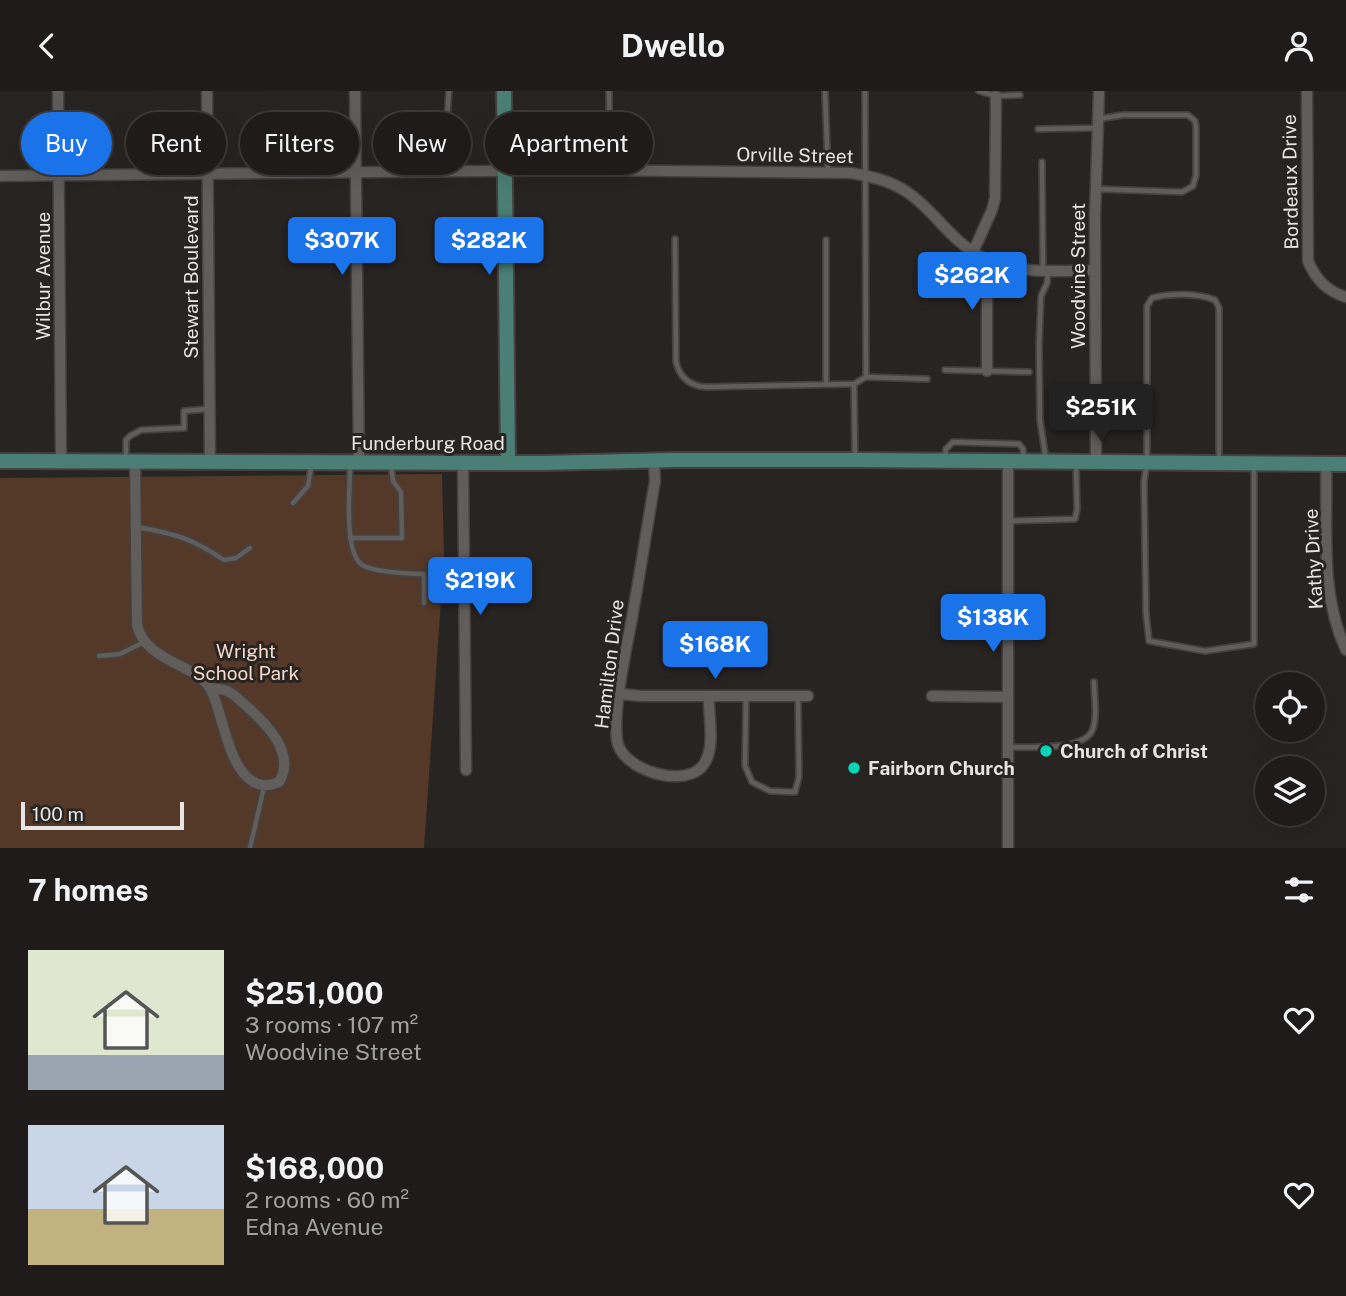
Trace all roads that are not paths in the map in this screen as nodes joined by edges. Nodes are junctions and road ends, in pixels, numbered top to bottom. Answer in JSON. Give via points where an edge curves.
{"nodes":[{"id":1,"x":58,"y":91,"type":"edge"},
{"id":2,"x":207,"y":91,"type":"edge"},
{"id":3,"x":355,"y":91,"type":"edge"},
{"id":4,"x":449,"y":91,"type":"edge"},
{"id":5,"x":503,"y":91,"type":"edge"},
{"id":6,"x":609,"y":91,"type":"edge"},
{"id":7,"x":825,"y":91,"type":"edge"},
{"id":8,"x":865,"y":91,"type":"edge"},
{"id":9,"x":979,"y":91,"type":"edge"},
{"id":10,"x":1099,"y":91,"type":"edge"},
{"id":11,"x":1307,"y":91,"type":"edge"},
{"id":12,"x":1020,"y":95,"type":"dead end"},
{"id":13,"x":996,"y":96,"type":"junction"},
{"id":14,"x":58,"y":112,"type":"edge"},
{"id":15,"x":207,"y":112,"type":"edge"},
{"id":16,"x":355,"y":112,"type":"edge"},
{"id":17,"x":447,"y":112,"type":"edge"},
{"id":18,"x":504,"y":112,"type":"edge"},
{"id":19,"x":609,"y":112,"type":"edge"},
{"id":20,"x":1098,"y":123,"type":"junction"},
{"id":21,"x":1038,"y":129,"type":"dead end"},
{"id":22,"x":1042,"y":162,"type":"dead end"},
{"id":23,"x":653,"y":171,"type":"edge"},
{"id":24,"x":828,"y":172,"type":"junction"},
{"id":25,"x":59,"y":175,"type":"joint"},
{"id":26,"x":207,"y":175,"type":"edge"},
{"id":27,"x":356,"y":175,"type":"edge"},
{"id":28,"x":505,"y":175,"type":"edge"},
{"id":29,"x":866,"y":175,"type":"junction"},
{"id":30,"x":0,"y":176,"type":"edge"},
{"id":31,"x":1096,"y":189,"type":"junction"},
{"id":32,"x":676,"y":239,"type":"dead end"},
{"id":33,"x":827,"y":240,"type":"dead end"},
{"id":34,"x":972,"y":252,"type":"junction"},
{"id":35,"x":987,"y":259,"type":"junction"},
{"id":36,"x":1046,"y":271,"type":"junction"},
{"id":37,"x":1096,"y":271,"type":"junction"},
{"id":38,"x":1346,"y":297,"type":"edge"},
{"id":39,"x":945,"y":370,"type":"dead end"},
{"id":40,"x":987,"y":371,"type":"junction"},
{"id":41,"x":1029,"y":372,"type":"dead end"},
{"id":42,"x":866,"y":377,"type":"junction"},
{"id":43,"x":927,"y":379,"type":"dead end"},
{"id":44,"x":826,"y":384,"type":"junction"},
{"id":45,"x":854,"y":384,"type":"junction"},
{"id":46,"x":209,"y":409,"type":"junction"},
{"id":47,"x":654,"y":460,"type":"junction"},
{"id":48,"x":855,"y":460,"type":"junction"},
{"id":49,"x":945,"y":460,"type":"junction"},
{"id":50,"x":0,"y":461,"type":"edge"},
{"id":51,"x":61,"y":461,"type":"junction"},
{"id":52,"x":1007,"y":461,"type":"junction"},
{"id":53,"x":1024,"y":461,"type":"junction"},
{"id":54,"x":1046,"y":461,"type":"junction"},
{"id":55,"x":1076,"y":461,"type":"junction"},
{"id":56,"x":1096,"y":461,"type":"junction"},
{"id":57,"x":131,"y":462,"type":"junction"},
{"id":58,"x":210,"y":462,"type":"junction"},
{"id":59,"x":312,"y":462,"type":"junction"},
{"id":60,"x":354,"y":462,"type":"junction"},
{"id":61,"x":391,"y":462,"type":"junction"},
{"id":62,"x":1147,"y":462,"type":"junction"},
{"id":63,"x":1219,"y":462,"type":"junction"},
{"id":64,"x":463,"y":463,"type":"junction"},
{"id":65,"x":508,"y":463,"type":"junction"},
{"id":66,"x":1254,"y":463,"type":"junction"},
{"id":67,"x":1326,"y":464,"type":"junction"},
{"id":68,"x":1346,"y":464,"type":"edge"},
{"id":69,"x":293,"y":503,"type":"dead end"},
{"id":70,"x":1007,"y":521,"type":"junction"},
{"id":71,"x":136,"y":526,"type":"junction"},
{"id":72,"x":350,"y":538,"type":"junction"},
{"id":73,"x":250,"y":548,"type":"dead end"},
{"id":74,"x":424,"y":603,"type":"dead end"},
{"id":75,"x":144,"y":642,"type":"junction"},
{"id":76,"x":1346,"y":650,"type":"edge"},
{"id":77,"x":99,"y":656,"type":"dead end"},
{"id":78,"x":1094,"y":682,"type":"dead end"},
{"id":79,"x":210,"y":688,"type":"junction"},
{"id":80,"x":620,"y":694,"type":"junction"},
{"id":81,"x":709,"y":696,"type":"junction"},
{"id":82,"x":746,"y":696,"type":"junction"},
{"id":83,"x":803,"y":696,"type":"joint"},
{"id":84,"x":932,"y":696,"type":"dead end"},
{"id":85,"x":1008,"y":697,"type":"junction"},
{"id":86,"x":1008,"y":747,"type":"junction"},
{"id":87,"x":466,"y":771,"type":"dead end"},
{"id":88,"x":265,"y":786,"type":"junction"},
{"id":89,"x":250,"y":848,"type":"edge"},
{"id":90,"x":1008,"y":848,"type":"edge"}],
"edges":[{"from":1,"to":14,"type":"street","name":"Wilbur Avenue"},
{"from":2,"to":15,"type":"street","name":"Stewart Boulevard"},
{"from":3,"to":16,"type":"street"},
{"from":4,"to":17,"type":"lane"},
{"from":5,"to":18,"type":"street"},
{"from":6,"to":19,"type":"lane"},
{"from":7,"to":24,"type":"lane"},
{"from":8,"to":29,"type":"lane"},
{"from":9,"to":13,"type":"lane"},
{"from":10,"to":20,"type":"street","name":"Woodvine Street"},
{"from":11,"to":38,"type":"street","name":"Bordeaux Drive","via":[[1308,261],[1326,287]]},
{"from":12,"to":13,"type":"lane"},
{"from":13,"to":34,"type":"street","via":[[995,198]]},
{"from":20,"to":21,"type":"lane"},
{"from":20,"to":31,"type":"street","name":"Woodvine Street"},
{"from":20,"to":31,"type":"lane","via":[[1123,115],[1188,115],[1196,127],[1196,175],[1193,186],[1182,192]]},
{"from":22,"to":36,"type":"lane"},
{"from":23,"to":24,"type":"street","name":"Orville Street"},
{"from":24,"to":29,"type":"street","name":"Orville Street"},
{"from":25,"to":30,"type":"street","name":"Orville Street"},
{"from":25,"to":51,"type":"street","name":"Wilbur Avenue"},
{"from":26,"to":46,"type":"street","name":"Stewart Boulevard"},
{"from":27,"to":60,"type":"street"},
{"from":28,"to":65,"type":"street"},
{"from":29,"to":34,"type":"street","name":"Orville Street","via":[[906,192]]},
{"from":29,"to":42,"type":"lane"},
{"from":31,"to":37,"type":"street","name":"Woodvine Street"},
{"from":32,"to":44,"type":"lane","via":[[676,362],[682,377],[706,387]]},
{"from":33,"to":44,"type":"lane"},
{"from":34,"to":35,"type":"street","name":"Orville Street"},
{"from":35,"to":36,"type":"street","name":"Orville Street","via":[[1018,269]]},
{"from":35,"to":40,"type":"street","via":[[982,274],[987,289]]},
{"from":36,"to":37,"type":"street","name":"Orville Street"},
{"from":36,"to":54,"type":"lane","via":[[1039,347]]},
{"from":37,"to":56,"type":"street","name":"Woodvine Street"},
{"from":39,"to":40,"type":"lane"},
{"from":40,"to":41,"type":"lane"},
{"from":42,"to":43,"type":"lane"},
{"from":42,"to":45,"type":"lane"},
{"from":44,"to":45,"type":"lane"},
{"from":45,"to":48,"type":"lane"},
{"from":46,"to":57,"type":"lane","via":[[184,411],[184,428],[135,432],[126,440]]},
{"from":46,"to":58,"type":"street","name":"Stewart Boulevard"},
{"from":47,"to":48,"type":"street","name":"Funderburg Road"},
{"from":47,"to":65,"type":"street","name":"Funderburg Road"},
{"from":47,"to":80,"type":"street","name":"Hamilton Drive"},
{"from":48,"to":49,"type":"street","name":"Funderburg Road"},
{"from":49,"to":52,"type":"street","name":"Funderburg Road"},
{"from":49,"to":53,"type":"lane","via":[[948,444],[985,441],[1019,444]]},
{"from":50,"to":51,"type":"street","name":"Funderburg Road"},
{"from":51,"to":57,"type":"street","name":"Funderburg Road"},
{"from":52,"to":53,"type":"street","name":"Funderburg Road"},
{"from":52,"to":70,"type":"street"},
{"from":53,"to":54,"type":"street","name":"Funderburg Road"},
{"from":54,"to":55,"type":"street","name":"Funderburg Road"},
{"from":55,"to":56,"type":"street","name":"Funderburg Road"},
{"from":55,"to":70,"type":"lane","via":[[1075,519]]},
{"from":56,"to":62,"type":"street","name":"Funderburg Road"},
{"from":57,"to":58,"type":"street","name":"Funderburg Road"},
{"from":57,"to":71,"type":"street"},
{"from":58,"to":59,"type":"street","name":"Funderburg Road"},
{"from":59,"to":60,"type":"street","name":"Funderburg Road"},
{"from":59,"to":69,"type":"lane","via":[[308,486]]},
{"from":60,"to":61,"type":"street","name":"Funderburg Road"},
{"from":60,"to":72,"type":"lane"},
{"from":61,"to":64,"type":"street","name":"Funderburg Road"},
{"from":61,"to":72,"type":"lane","via":[[390,476],[401,492],[402,538]]},
{"from":62,"to":63,"type":"street","name":"Funderburg Road"},
{"from":62,"to":63,"type":"lane","via":[[1147,306],[1160,296],[1207,296],[1219,308]]},
{"from":62,"to":66,"type":"lane","via":[[1144,534],[1149,641],[1205,651],[1254,644]]},
{"from":63,"to":66,"type":"street","name":"Funderburg Road"},
{"from":64,"to":65,"type":"street","name":"Funderburg Road"},
{"from":64,"to":87,"type":"street"},
{"from":66,"to":67,"type":"street","name":"Funderburg Road"},
{"from":67,"to":68,"type":"street","name":"Funderburg Road"},
{"from":67,"to":76,"type":"street","name":"Kathy Drive","via":[[1329,597]]},
{"from":70,"to":85,"type":"street"},
{"from":71,"to":73,"type":"lane","via":[[196,542],[224,560]]},
{"from":71,"to":75,"type":"street","via":[[137,625]]},
{"from":72,"to":74,"type":"lane","via":[[354,558],[363,566],[424,575]]},
{"from":75,"to":77,"type":"lane","via":[[120,654]]},
{"from":75,"to":79,"type":"street"},
{"from":78,"to":86,"type":"lane","via":[[1094,723],[1082,741]]},
{"from":79,"to":88,"type":"street","via":[[243,773]]},
{"from":79,"to":88,"type":"street","via":[[228,691],[257,715],[277,740],[284,773],[279,782]]},
{"from":80,"to":81,"type":"street"},
{"from":80,"to":81,"type":"street","name":"Hamilton Drive","via":[[617,742],[625,758],[645,771],[679,775],[697,771],[707,759]]},
{"from":81,"to":82,"type":"street"},
{"from":82,"to":83,"type":"street"},
{"from":82,"to":83,"type":"lane","via":[[746,766],[752,782],[770,791],[795,792]]},
{"from":84,"to":85,"type":"street"},
{"from":85,"to":86,"type":"street"},
{"from":86,"to":90,"type":"street"},
{"from":88,"to":89,"type":"lane"}]}
